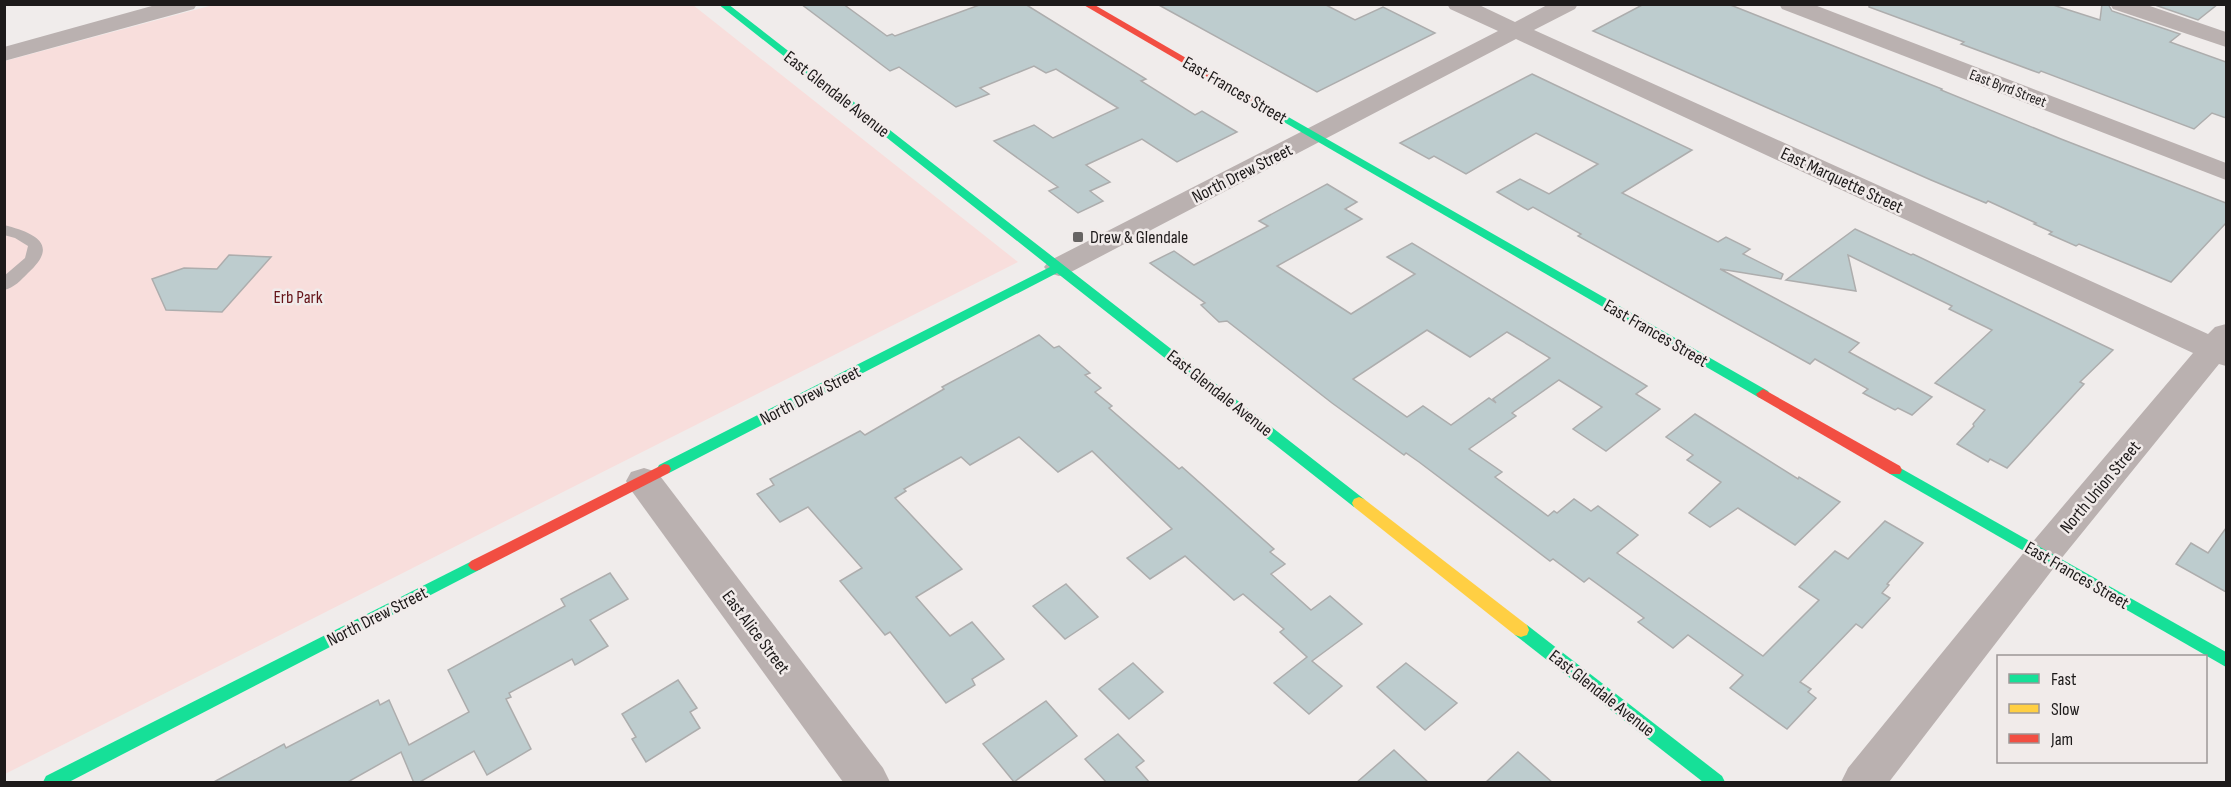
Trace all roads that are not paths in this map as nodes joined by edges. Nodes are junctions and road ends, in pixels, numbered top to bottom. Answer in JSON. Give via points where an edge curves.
{"nodes":[{"id":1,"x":186,"y":4,"type":"edge"},
{"id":2,"x":722,"y":4,"type":"edge"},
{"id":3,"x":1086,"y":4,"type":"edge"},
{"id":4,"x":1458,"y":4,"type":"edge"},
{"id":5,"x":1567,"y":4,"type":"edge"},
{"id":6,"x":1790,"y":4,"type":"edge"},
{"id":7,"x":2121,"y":4,"type":"edge"},
{"id":8,"x":1516,"y":31,"type":"junction"},
{"id":9,"x":2226,"y":40,"type":"edge"},
{"id":10,"x":4,"y":54,"type":"edge"},
{"id":11,"x":1313,"y":136,"type":"junction"},
{"id":12,"x":2226,"y":171,"type":"edge"},
{"id":13,"x":4,"y":230,"type":"edge"},
{"id":14,"x":1059,"y":267,"type":"junction"},
{"id":15,"x":4,"y":285,"type":"edge"},
{"id":16,"x":2222,"y":346,"type":"edge"},
{"id":17,"x":644,"y":481,"type":"junction"},
{"id":18,"x":2043,"y":555,"type":"junction"},
{"id":19,"x":2226,"y":660,"type":"edge"},
{"id":20,"x":74,"y":777,"type":"edge"},
{"id":21,"x":868,"y":783,"type":"edge"},
{"id":22,"x":1716,"y":783,"type":"edge"},
{"id":23,"x":1863,"y":783,"type":"edge"}],
"edges":[{"from":1,"to":10,"type":"street"},
{"from":2,"to":14,"type":"street","name":"East Glendale Avenue"},
{"from":3,"to":11,"type":"street","name":"East Frances Street"},
{"from":4,"to":8,"type":"street","name":"East Marquette Street"},
{"from":5,"to":8,"type":"street","name":"North Drew Street"},
{"from":6,"to":12,"type":"street","name":"East Byrd Street"},
{"from":7,"to":9,"type":"street"},
{"from":8,"to":11,"type":"street","name":"North Drew Street"},
{"from":8,"to":16,"type":"street","name":"East Marquette Street"},
{"from":11,"to":14,"type":"street","name":"North Drew Street"},
{"from":11,"to":18,"type":"street","name":"East Frances Street"},
{"from":13,"to":15,"type":"lane","via":[[33,239],[36,247],[30,265]]},
{"from":14,"to":17,"type":"street","name":"North Drew Street"},
{"from":14,"to":22,"type":"street","name":"East Glendale Avenue"},
{"from":16,"to":18,"type":"street","name":"North Union Street"},
{"from":17,"to":20,"type":"street","name":"North Drew Street"},
{"from":17,"to":21,"type":"street","name":"East Alice Street"},
{"from":18,"to":19,"type":"street","name":"East Frances Street"},
{"from":18,"to":23,"type":"street","name":"North Union Street"}]}
